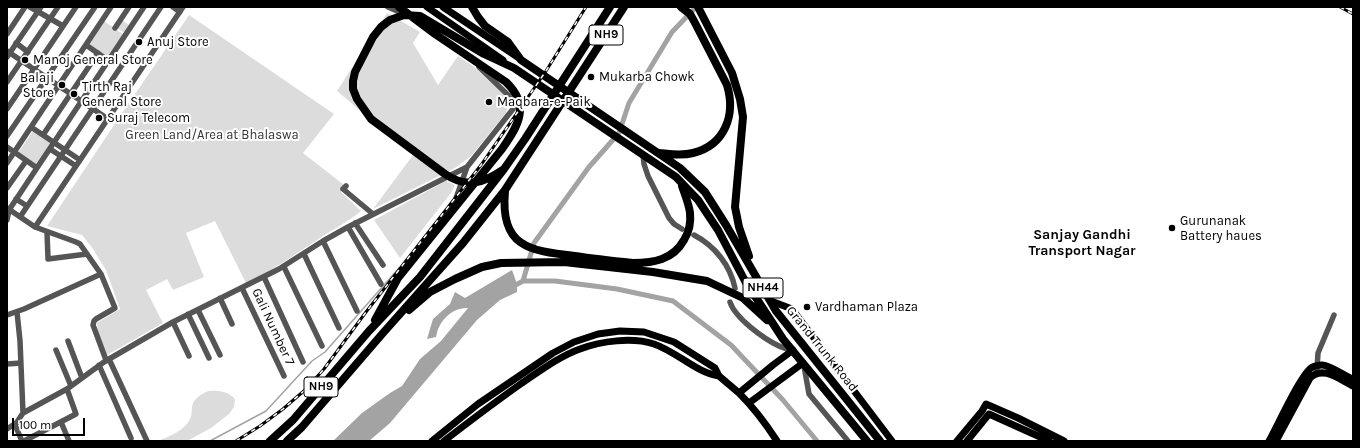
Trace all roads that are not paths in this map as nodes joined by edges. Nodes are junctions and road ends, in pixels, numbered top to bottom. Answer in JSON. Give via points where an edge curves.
{"nodes":[{"id":1,"x":25,"y":7,"type":"edge"},
{"id":2,"x":30,"y":7,"type":"edge"},
{"id":3,"x":58,"y":7,"type":"edge"},
{"id":4,"x":76,"y":7,"type":"edge"},
{"id":5,"x":95,"y":7,"type":"edge"},
{"id":6,"x":111,"y":7,"type":"edge"},
{"id":7,"x":129,"y":7,"type":"edge"},
{"id":8,"x":144,"y":7,"type":"edge"},
{"id":9,"x":161,"y":7,"type":"edge"},
{"id":10,"x":173,"y":7,"type":"edge"},
{"id":11,"x":388,"y":7,"type":"edge"},
{"id":12,"x":399,"y":7,"type":"edge"},
{"id":13,"x":427,"y":7,"type":"edge"},
{"id":14,"x":443,"y":7,"type":"edge"},
{"id":15,"x":472,"y":7,"type":"edge"},
{"id":16,"x":610,"y":7,"type":"edge"},
{"id":17,"x":624,"y":7,"type":"edge"},
{"id":18,"x":630,"y":7,"type":"edge"},
{"id":19,"x":682,"y":7,"type":"edge"},
{"id":20,"x":698,"y":7,"type":"edge"},
{"id":21,"x":39,"y":9,"type":"edge"},
{"id":22,"x":183,"y":9,"type":"edge"},
{"id":23,"x":408,"y":15,"type":"junction"},
{"id":24,"x":50,"y":18,"type":"junction"},
{"id":25,"x":614,"y":23,"type":"junction"},
{"id":26,"x":63,"y":26,"type":"junction"},
{"id":27,"x":115,"y":28,"type":"dead end"},
{"id":28,"x":7,"y":34,"type":"edge"},
{"id":29,"x":16,"y":43,"type":"junction"},
{"id":30,"x":86,"y":45,"type":"junction"},
{"id":31,"x":28,"y":52,"type":"junction"},
{"id":32,"x":98,"y":53,"type":"junction"},
{"id":33,"x":8,"y":54,"type":"edge"},
{"id":34,"x":466,"y":54,"type":"junction"},
{"id":35,"x":22,"y":60,"type":"junction"},
{"id":36,"x":521,"y":60,"type":"junction"},
{"id":37,"x":109,"y":61,"type":"junction"},
{"id":38,"x":514,"y":68,"type":"junction"},
{"id":39,"x":34,"y":69,"type":"junction"},
{"id":40,"x":47,"y":78,"type":"junction"},
{"id":41,"x":7,"y":82,"type":"edge"},
{"id":42,"x":59,"y":85,"type":"junction"},
{"id":43,"x":71,"y":93,"type":"junction"},
{"id":44,"x":82,"y":101,"type":"junction"},
{"id":45,"x":93,"y":108,"type":"junction"},
{"id":46,"x":7,"y":109,"type":"edge"},
{"id":47,"x":108,"y":119,"type":"junction"},
{"id":48,"x":31,"y":127,"type":"junction"},
{"id":49,"x":43,"y":135,"type":"junction"},
{"id":50,"x":7,"y":136,"type":"edge"},
{"id":51,"x":54,"y":143,"type":"junction"},
{"id":52,"x":7,"y":147,"type":"edge"},
{"id":53,"x":50,"y":149,"type":"junction"},
{"id":54,"x":65,"y":150,"type":"junction"},
{"id":55,"x":656,"y":152,"type":"junction"},
{"id":56,"x":14,"y":153,"type":"junction"},
{"id":57,"x":640,"y":153,"type":"junction"},
{"id":58,"x":61,"y":156,"type":"junction"},
{"id":59,"x":80,"y":160,"type":"junction"},
{"id":60,"x":26,"y":161,"type":"junction"},
{"id":61,"x":7,"y":163,"type":"edge"},
{"id":62,"x":76,"y":166,"type":"junction"},
{"id":63,"x":467,"y":167,"type":"junction"},
{"id":64,"x":37,"y":168,"type":"junction"},
{"id":65,"x":504,"y":169,"type":"junction"},
{"id":66,"x":680,"y":182,"type":"junction"},
{"id":67,"x":346,"y":186,"type":"dead end"},
{"id":68,"x":7,"y":188,"type":"edge"},
{"id":69,"x":505,"y":190,"type":"junction"},
{"id":70,"x":16,"y":199,"type":"junction"},
{"id":71,"x":27,"y":206,"type":"junction"},
{"id":72,"x":8,"y":209,"type":"edge"},
{"id":73,"x":451,"y":213,"type":"junction"},
{"id":74,"x":373,"y":214,"type":"junction"},
{"id":75,"x":20,"y":217,"type":"junction"},
{"id":76,"x":7,"y":220,"type":"edge"},
{"id":77,"x":355,"y":223,"type":"junction"},
{"id":78,"x":35,"y":227,"type":"junction"},
{"id":79,"x":348,"y":227,"type":"junction"},
{"id":80,"x":682,"y":229,"type":"dead end"},
{"id":81,"x":47,"y":232,"type":"junction"},
{"id":82,"x":694,"y":235,"type":"dead end"},
{"id":83,"x":323,"y":241,"type":"junction"},
{"id":84,"x":87,"y":254,"type":"junction"},
{"id":85,"x":304,"y":254,"type":"junction"},
{"id":86,"x":383,"y":265,"type":"dead end"},
{"id":87,"x":284,"y":266,"type":"junction"},
{"id":88,"x":101,"y":274,"type":"junction"},
{"id":89,"x":756,"y":276,"type":"junction"},
{"id":90,"x":264,"y":277,"type":"junction"},
{"id":91,"x":381,"y":284,"type":"dead end"},
{"id":92,"x":242,"y":288,"type":"junction"},
{"id":93,"x":735,"y":288,"type":"dead end"},
{"id":94,"x":220,"y":298,"type":"junction"},
{"id":95,"x":771,"y":301,"type":"junction"},
{"id":96,"x":730,"y":302,"type":"dead end"},
{"id":97,"x":198,"y":310,"type":"junction"},
{"id":98,"x":358,"y":311,"type":"dead end"},
{"id":99,"x":17,"y":312,"type":"junction"},
{"id":100,"x":188,"y":314,"type":"junction"},
{"id":101,"x":7,"y":315,"type":"edge"},
{"id":102,"x":1334,"y":315,"type":"dead end"},
{"id":103,"x":173,"y":322,"type":"junction"},
{"id":104,"x":232,"y":324,"type":"dead end"},
{"id":105,"x":339,"y":328,"type":"dead end"},
{"id":106,"x":369,"y":331,"type":"junction"},
{"id":107,"x":778,"y":331,"type":"junction"},
{"id":108,"x":383,"y":333,"type":"junction"},
{"id":109,"x":68,"y":341,"type":"dead end"},
{"id":110,"x":322,"y":346,"type":"dead end"},
{"id":111,"x":56,"y":350,"type":"dead end"},
{"id":112,"x":793,"y":350,"type":"junction"},
{"id":113,"x":189,"y":356,"type":"dead end"},
{"id":114,"x":220,"y":356,"type":"dead end"},
{"id":115,"x":209,"y":358,"type":"dead end"},
{"id":116,"x":108,"y":359,"type":"junction"},
{"id":117,"x":302,"y":362,"type":"dead end"},
{"id":118,"x":21,"y":363,"type":"junction"},
{"id":119,"x":803,"y":363,"type":"junction"},
{"id":120,"x":7,"y":364,"type":"edge"},
{"id":121,"x":99,"y":365,"type":"junction"},
{"id":122,"x":1317,"y":369,"type":"junction"},
{"id":123,"x":284,"y":376,"type":"dead end"},
{"id":124,"x":719,"y":376,"type":"junction"},
{"id":125,"x":82,"y":378,"type":"junction"},
{"id":126,"x":1353,"y":379,"type":"edge"},
{"id":127,"x":1353,"y":386,"type":"edge"},
{"id":128,"x":69,"y":388,"type":"junction"},
{"id":129,"x":739,"y":394,"type":"junction"},
{"id":130,"x":749,"y":403,"type":"junction"},
{"id":131,"x":987,"y":409,"type":"junction"},
{"id":132,"x":23,"y":413,"type":"junction"},
{"id":133,"x":61,"y":422,"type":"junction"},
{"id":134,"x":16,"y":423,"type":"junction"},
{"id":135,"x":7,"y":429,"type":"edge"},
{"id":136,"x":131,"y":438,"type":"dead end"},
{"id":137,"x":23,"y":441,"type":"edge"},
{"id":138,"x":69,"y":441,"type":"edge"},
{"id":139,"x":147,"y":441,"type":"edge"},
{"id":140,"x":270,"y":441,"type":"edge"},
{"id":141,"x":287,"y":441,"type":"edge"},
{"id":142,"x":432,"y":441,"type":"edge"},
{"id":143,"x":444,"y":441,"type":"edge"},
{"id":144,"x":777,"y":441,"type":"edge"},
{"id":145,"x":848,"y":441,"type":"edge"},
{"id":146,"x":867,"y":441,"type":"edge"},
{"id":147,"x":880,"y":441,"type":"edge"},
{"id":148,"x":892,"y":441,"type":"edge"},
{"id":149,"x":957,"y":441,"type":"edge"},
{"id":150,"x":967,"y":441,"type":"edge"},
{"id":151,"x":1049,"y":441,"type":"edge"},
{"id":152,"x":1064,"y":441,"type":"edge"},
{"id":153,"x":1269,"y":441,"type":"edge"},
{"id":154,"x":1276,"y":441,"type":"edge"}],
"edges":[{"from":1,"to":28,"type":"street"},
{"from":2,"to":21,"type":"street"},
{"from":3,"to":24,"type":"street"},
{"from":4,"to":26,"type":"street"},
{"from":5,"to":40,"type":"street"},
{"from":6,"to":30,"type":"street"},
{"from":7,"to":27,"type":"street"},
{"from":8,"to":37,"type":"street"},
{"from":9,"to":45,"type":"street"},
{"from":10,"to":22,"type":"street"},
{"from":11,"to":23,"type":"street"},
{"from":12,"to":23,"type":"highway"},
{"from":13,"to":38,"type":"main road"},
{"from":14,"to":36,"type":"main road"},
{"from":15,"to":36,"type":"highway","via":[[486,26],[508,42]]},
{"from":16,"to":65,"type":"highway","number":"NH9"},
{"from":17,"to":25,"type":"highway","number":"NH9"},
{"from":18,"to":25,"type":"highway"},
{"from":19,"to":55,"type":"highway","via":[[692,18],[727,85],[731,112],[724,131],[705,148],[683,155]]},
{"from":20,"to":89,"type":"highway","via":[[732,73],[740,99],[742,117],[735,207]]},
{"from":21,"to":24,"type":"street"},
{"from":21,"to":29,"type":"street"},
{"from":22,"to":47,"type":"street"},
{"from":23,"to":34,"type":"highway"},
{"from":24,"to":26,"type":"street"},
{"from":24,"to":31,"type":"street"},
{"from":25,"to":69,"type":"highway","number":"NH9"},
{"from":26,"to":39,"type":"street"},
{"from":29,"to":31,"type":"street"},
{"from":29,"to":33,"type":"street"},
{"from":30,"to":32,"type":"street"},
{"from":30,"to":42,"type":"street"},
{"from":31,"to":35,"type":"street"},
{"from":32,"to":37,"type":"street"},
{"from":32,"to":43,"type":"street"},
{"from":33,"to":35,"type":"street"},
{"from":34,"to":63,"type":"street","via":[[513,103],[513,109]]},
{"from":34,"to":73,"type":"highway","via":[[510,85],[518,99],[520,115],[515,130],[502,149]]},
{"from":35,"to":39,"type":"street"},
{"from":35,"to":41,"type":"street"},
{"from":36,"to":55,"type":"highway","name":"Grand Trunk Road","number":"NH44"},
{"from":37,"to":44,"type":"street"},
{"from":38,"to":57,"type":"highway","number":"NH44"},
{"from":38,"to":65,"type":"highway","via":[[484,54],[420,16],[404,15],[390,20],[373,37],[353,81],[357,99],[371,119],[450,178],[462,182],[476,182],[491,178]]},
{"from":39,"to":40,"type":"street"},
{"from":39,"to":46,"type":"street"},
{"from":40,"to":42,"type":"street"},
{"from":40,"to":50,"type":"street"},
{"from":42,"to":43,"type":"street"},
{"from":42,"to":48,"type":"street"},
{"from":43,"to":44,"type":"street"},
{"from":43,"to":49,"type":"street"},
{"from":44,"to":45,"type":"street"},
{"from":44,"to":51,"type":"street"},
{"from":45,"to":47,"type":"street"},
{"from":45,"to":54,"type":"street"},
{"from":47,"to":59,"type":"street"},
{"from":48,"to":49,"type":"street"},
{"from":48,"to":56,"type":"street"},
{"from":49,"to":51,"type":"street"},
{"from":51,"to":53,"type":"street"},
{"from":51,"to":54,"type":"street"},
{"from":52,"to":56,"type":"street"},
{"from":53,"to":58,"type":"street"},
{"from":53,"to":64,"type":"street"},
{"from":54,"to":58,"type":"street"},
{"from":54,"to":59,"type":"street"},
{"from":55,"to":89,"type":"highway","name":"Grand Trunk Road","number":"NH44","via":[[680,168],[705,192]]},
{"from":56,"to":60,"type":"street"},
{"from":56,"to":61,"type":"street"},
{"from":57,"to":66,"type":"highway","name":"Grand Trunk Road","number":"NH44"},
{"from":57,"to":80,"type":"street","via":[[648,176],[669,218]]},
{"from":58,"to":62,"type":"street"},
{"from":58,"to":71,"type":"street"},
{"from":59,"to":62,"type":"street"},
{"from":60,"to":64,"type":"street"},
{"from":60,"to":68,"type":"street"},
{"from":62,"to":78,"type":"street"},
{"from":63,"to":73,"type":"street"},
{"from":63,"to":74,"type":"street"},
{"from":64,"to":70,"type":"street"},
{"from":65,"to":106,"type":"highway","via":[[420,277]]},
{"from":66,"to":69,"type":"highway","via":[[691,214],[687,236],[674,253],[653,262],[633,263],[538,251],[524,244],[512,234],[505,220]]},
{"from":66,"to":107,"type":"highway","name":"Grand Trunk Road","number":"NH44","via":[[698,200],[718,230],[745,281]]},
{"from":67,"to":74,"type":"street","via":[[343,190]]},
{"from":69,"to":108,"type":"highway","via":[[463,243]]},
{"from":70,"to":71,"type":"street"},
{"from":70,"to":72,"type":"street"},
{"from":71,"to":75,"type":"street"},
{"from":72,"to":75,"type":"street"},
{"from":72,"to":76,"type":"street"},
{"from":73,"to":106,"type":"highway","via":[[398,278]]},
{"from":74,"to":77,"type":"street"},
{"from":75,"to":78,"type":"street"},
{"from":77,"to":79,"type":"street"},
{"from":77,"to":86,"type":"street"},
{"from":78,"to":81,"type":"street"},
{"from":79,"to":83,"type":"street"},
{"from":79,"to":91,"type":"street"},
{"from":81,"to":84,"type":"street","via":[[78,243]]},
{"from":81,"to":84,"type":"street","via":[[48,259]]},
{"from":82,"to":93,"type":"street","via":[[703,239],[718,254],[733,278]]},
{"from":83,"to":85,"type":"street"},
{"from":83,"to":98,"type":"street"},
{"from":84,"to":88,"type":"street"},
{"from":85,"to":87,"type":"street"},
{"from":85,"to":105,"type":"street"},
{"from":87,"to":90,"type":"street"},
{"from":87,"to":110,"type":"street"},
{"from":88,"to":99,"type":"street"},
{"from":88,"to":116,"type":"street","via":[[115,308],[94,321],[93,325]]},
{"from":89,"to":95,"type":"highway","name":"Grand Trunk Road","number":"NH44"},
{"from":90,"to":92,"type":"street"},
{"from":90,"to":117,"type":"street"},
{"from":92,"to":94,"type":"street"},
{"from":92,"to":123,"type":"street","name":"Gali Number 7"},
{"from":94,"to":97,"type":"street"},
{"from":94,"to":104,"type":"street"},
{"from":95,"to":147,"type":"highway","name":"Grand Trunk Road","number":"NH44","via":[[776,311]]},
{"from":95,"to":148,"type":"main road","via":[[792,309]]},
{"from":96,"to":112,"type":"street","via":[[734,311],[761,335],[780,347]]},
{"from":97,"to":100,"type":"street"},
{"from":97,"to":114,"type":"street"},
{"from":99,"to":101,"type":"street"},
{"from":99,"to":118,"type":"street"},
{"from":100,"to":103,"type":"street"},
{"from":100,"to":115,"type":"street"},
{"from":102,"to":122,"type":"street","via":[[1319,350]]},
{"from":103,"to":113,"type":"street"},
{"from":103,"to":116,"type":"street"},
{"from":106,"to":140,"type":"highway","number":"NH9","via":[[293,420]]},
{"from":107,"to":108,"type":"highway","via":[[744,298],[707,281],[564,262],[501,263],[482,267],[430,292]]},
{"from":107,"to":112,"type":"highway","name":"Grand Trunk Road","number":"NH44"},
{"from":108,"to":141,"type":"highway","number":"NH9"},
{"from":109,"to":125,"type":"street"},
{"from":111,"to":128,"type":"street"},
{"from":112,"to":119,"type":"highway","name":"Grand Trunk Road","number":"NH44"},
{"from":112,"to":129,"type":"main road"},
{"from":116,"to":121,"type":"street"},
{"from":116,"to":139,"type":"street"},
{"from":118,"to":120,"type":"street"},
{"from":118,"to":132,"type":"street"},
{"from":119,"to":130,"type":"main road"},
{"from":119,"to":145,"type":"street","via":[[809,394]]},
{"from":119,"to":146,"type":"highway","name":"Grand Trunk Road","number":"NH44"},
{"from":121,"to":125,"type":"street"},
{"from":121,"to":136,"type":"street"},
{"from":122,"to":126,"type":"main road","via":[[1326,366]]},
{"from":122,"to":127,"type":"main road"},
{"from":122,"to":153,"type":"main road","via":[[1310,369],[1305,374]]},
{"from":122,"to":154,"type":"main road"},
{"from":124,"to":129,"type":"main road"},
{"from":124,"to":142,"type":"main road","via":[[715,368],[674,342],[644,332],[620,331],[598,334],[553,353],[478,404]]},
{"from":124,"to":143,"type":"main road","via":[[710,375],[674,353],[653,344],[610,341],[579,349],[544,368]]},
{"from":125,"to":128,"type":"street"},
{"from":128,"to":132,"type":"street"},
{"from":128,"to":133,"type":"street","via":[[77,413]]},
{"from":129,"to":130,"type":"main road"},
{"from":130,"to":144,"type":"main road"},
{"from":131,"to":149,"type":"main road"},
{"from":131,"to":150,"type":"main road"},
{"from":131,"to":151,"type":"main road"},
{"from":131,"to":152,"type":"main road","via":[[1018,418]]},
{"from":132,"to":134,"type":"street"},
{"from":133,"to":137,"type":"street"},
{"from":133,"to":138,"type":"street"},
{"from":134,"to":135,"type":"street"},
{"from":134,"to":137,"type":"street"}]}
